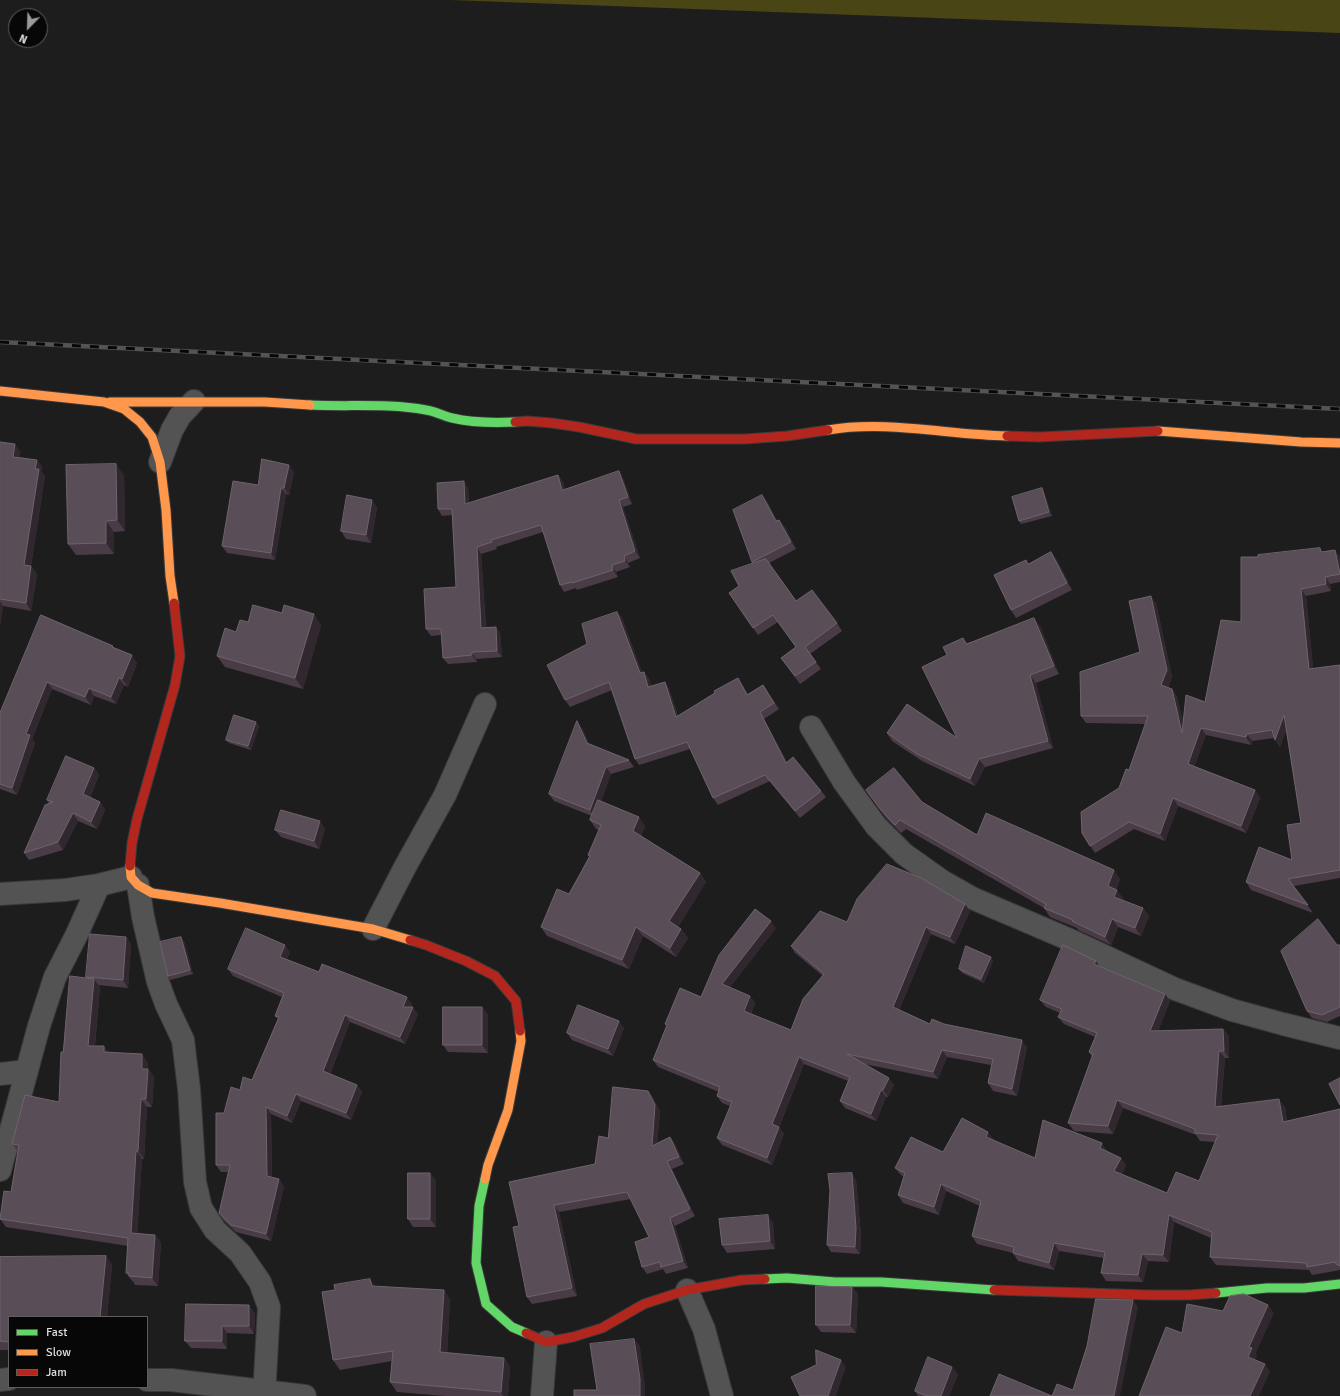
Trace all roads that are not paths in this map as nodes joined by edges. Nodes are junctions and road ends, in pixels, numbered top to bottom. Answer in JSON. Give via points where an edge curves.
{"nodes":[{"id":1,"x":0,"y":391,"type":"edge"},
{"id":2,"x":194,"y":401,"type":"junction"},
{"id":3,"x":104,"y":402,"type":"junction"},
{"id":4,"x":1340,"y":444,"type":"edge"},
{"id":5,"x":160,"y":462,"type":"junction"},
{"id":6,"x":485,"y":704,"type":"dead end"},
{"id":7,"x":811,"y":727,"type":"dead end"},
{"id":8,"x":134,"y":881,"type":"junction"},
{"id":9,"x":99,"y":885,"type":"junction"},
{"id":10,"x":0,"y":894,"type":"edge"},
{"id":11,"x":373,"y":929,"type":"junction"},
{"id":12,"x":1340,"y":1038,"type":"edge"},
{"id":13,"x":27,"y":1071,"type":"junction"},
{"id":14,"x":0,"y":1074,"type":"edge"},
{"id":15,"x":0,"y":1170,"type":"edge"},
{"id":16,"x":1340,"y":1284,"type":"edge"},
{"id":17,"x":687,"y":1290,"type":"junction"},
{"id":18,"x":546,"y":1342,"type":"junction"},
{"id":19,"x":148,"y":1380,"type":"edge"},
{"id":20,"x":265,"y":1394,"type":"edge"},
{"id":21,"x":305,"y":1396,"type":"edge"},
{"id":22,"x":542,"y":1396,"type":"edge"},
{"id":23,"x":722,"y":1396,"type":"edge"}],
"edges":[{"from":1,"to":3,"type":"street"},
{"from":2,"to":3,"type":"street"},
{"from":2,"to":4,"type":"street","via":[[398,407],[427,410],[470,422],[552,423],[636,439],[745,439],[787,436],[845,427],[877,426],[1039,437],[1159,431]]},
{"from":2,"to":5,"type":"street","via":[[180,416],[172,430]]},
{"from":3,"to":5,"type":"street","via":[[124,409],[140,422],[152,437]]},
{"from":5,"to":8,"type":"street","via":[[180,656],[175,685],[137,819],[130,862]]},
{"from":6,"to":11,"type":"street","via":[[445,795]]},
{"from":7,"to":12,"type":"street","via":[[844,782],[876,826],[904,854],[942,881],[972,898],[1088,947],[1175,989],[1232,1010]]},
{"from":8,"to":9,"type":"street"},
{"from":8,"to":11,"type":"street","via":[[152,893]]},
{"from":8,"to":20,"type":"street","via":[[158,982],[183,1040],[195,1182],[201,1208],[215,1230],[240,1253],[260,1282],[269,1308]]},
{"from":9,"to":10,"type":"street"},
{"from":9,"to":13,"type":"street","via":[[55,977]]},
{"from":11,"to":18,"type":"street","via":[[426,945],[496,976],[516,1001],[520,1042],[508,1110],[488,1164],[479,1206],[476,1263],[486,1304],[512,1327]]},
{"from":13,"to":14,"type":"street"},
{"from":13,"to":15,"type":"street"},
{"from":16,"to":17,"type":"street","via":[[1189,1295],[1149,1295],[978,1289],[787,1278],[742,1280]]},
{"from":17,"to":18,"type":"street","via":[[644,1304],[602,1328]]},
{"from":17,"to":23,"type":"street","via":[[704,1329]]},
{"from":18,"to":22,"type":"street"},
{"from":19,"to":20,"type":"street","via":[[171,1380]]},
{"from":20,"to":21,"type":"street"}]}
